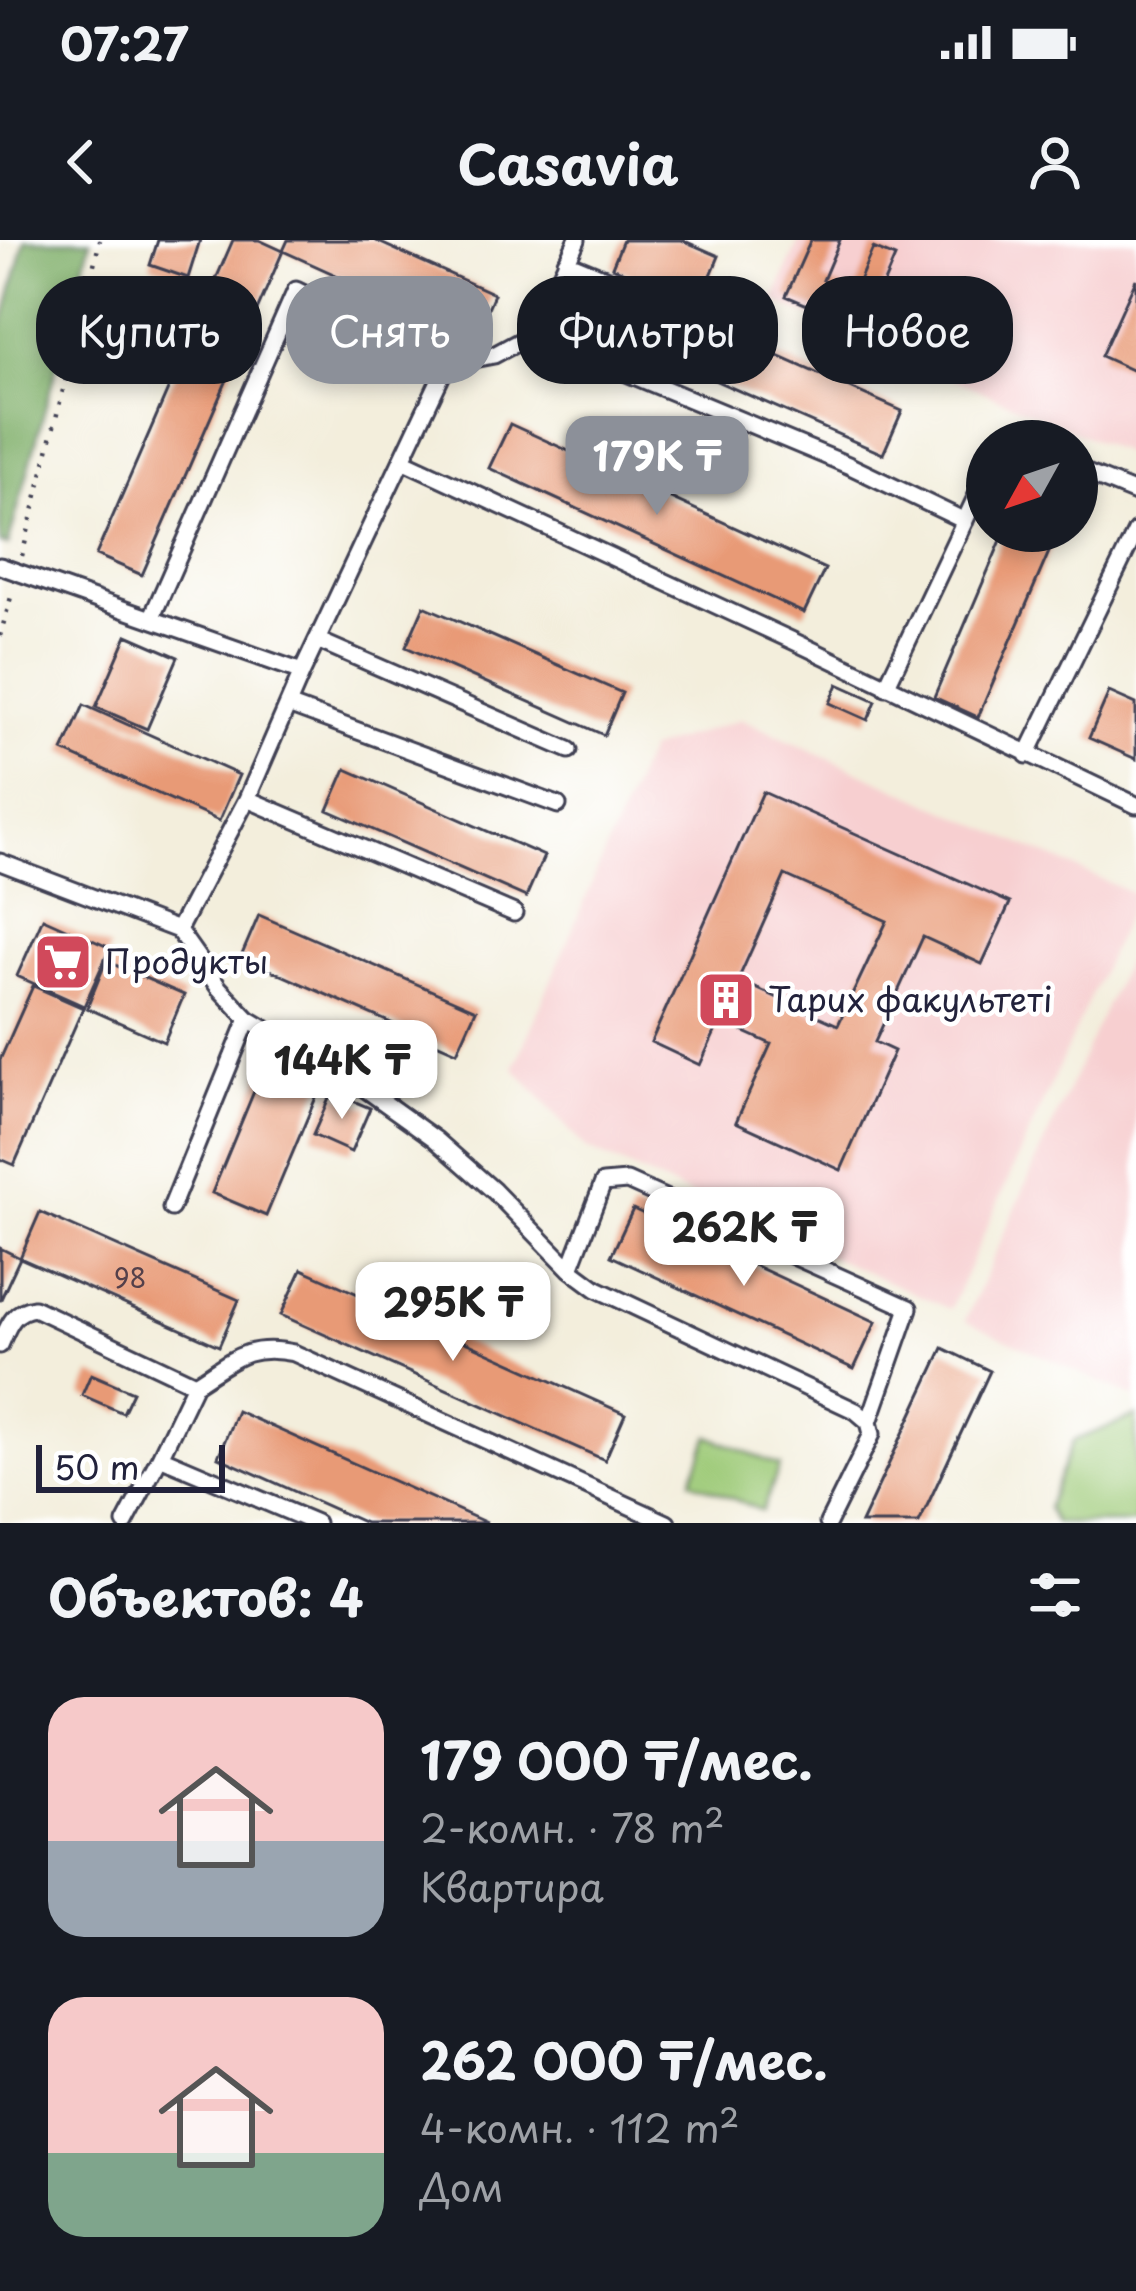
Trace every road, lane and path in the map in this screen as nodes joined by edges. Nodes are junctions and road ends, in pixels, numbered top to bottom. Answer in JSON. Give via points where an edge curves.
{"nodes":[{"id":1,"x":100,"y":240,"type":"edge"},
{"id":2,"x":577,"y":240,"type":"edge"},
{"id":3,"x":566,"y":262,"type":"junction"},
{"id":4,"x":560,"y":276,"type":"edge"},
{"id":5,"x":600,"y":276,"type":"edge"},
{"id":6,"x":286,"y":313,"type":"edge"},
{"id":7,"x":438,"y":384,"type":"edge"},
{"id":8,"x":653,"y":384,"type":"edge"},
{"id":9,"x":402,"y":460,"type":"junction"},
{"id":10,"x":1098,"y":478,"type":"edge"},
{"id":11,"x":1136,"y":493,"type":"edge"},
{"id":12,"x":965,"y":521,"type":"joint"},
{"id":13,"x":1136,"y":531,"type":"edge"},
{"id":14,"x":1131,"y":556,"type":"edge"},
{"id":15,"x":0,"y":566,"type":"edge"},
{"id":16,"x":18,"y":573,"type":"junction"},
{"id":17,"x":151,"y":619,"type":"junction"},
{"id":18,"x":0,"y":636,"type":"edge"},
{"id":19,"x":317,"y":640,"type":"junction"},
{"id":20,"x":302,"y":672,"type":"junction"},
{"id":21,"x":886,"y":687,"type":"junction"},
{"id":22,"x":288,"y":705,"type":"junction"},
{"id":23,"x":569,"y":750,"type":"dead end"},
{"id":24,"x":1027,"y":755,"type":"junction"},
{"id":25,"x":248,"y":799,"type":"junction"},
{"id":26,"x":558,"y":805,"type":"dead end"},
{"id":27,"x":1136,"y":805,"type":"edge"},
{"id":28,"x":0,"y":862,"type":"edge"},
{"id":29,"x":514,"y":913,"type":"dead end"},
{"id":30,"x":178,"y":929,"type":"junction"},
{"id":31,"x":248,"y":1019,"type":"junction"},
{"id":32,"x":171,"y":1208,"type":"dead end"},
{"id":33,"x":570,"y":1269,"type":"junction"},
{"id":34,"x":0,"y":1345,"type":"edge"},
{"id":35,"x":195,"y":1384,"type":"junction"},
{"id":36,"x":869,"y":1422,"type":"junction"},
{"id":37,"x":160,"y":1456,"type":"junction"},
{"id":38,"x":125,"y":1523,"type":"edge"},
{"id":39,"x":316,"y":1523,"type":"edge"},
{"id":40,"x":667,"y":1523,"type":"edge"},
{"id":41,"x":828,"y":1523,"type":"edge"}],
"edges":[{"from":1,"to":16,"type":"path"},
{"from":2,"to":3,"type":"lane"},
{"from":3,"to":4,"type":"lane"},
{"from":3,"to":5,"type":"lane"},
{"from":6,"to":17,"type":"lane"},
{"from":7,"to":9,"type":"lane"},
{"from":8,"to":12,"type":"lane"},
{"from":9,"to":19,"type":"lane"},
{"from":9,"to":21,"type":"lane"},
{"from":10,"to":11,"type":"lane"},
{"from":12,"to":21,"type":"lane"},
{"from":13,"to":14,"type":"lane"},
{"from":14,"to":24,"type":"lane"},
{"from":15,"to":16,"type":"lane"},
{"from":16,"to":17,"type":"lane"},
{"from":16,"to":18,"type":"path"},
{"from":17,"to":20,"type":"lane"},
{"from":19,"to":20,"type":"lane"},
{"from":19,"to":23,"type":"lane"},
{"from":20,"to":22,"type":"lane"},
{"from":21,"to":24,"type":"lane"},
{"from":22,"to":25,"type":"lane"},
{"from":22,"to":26,"type":"lane"},
{"from":24,"to":27,"type":"lane"},
{"from":25,"to":29,"type":"lane"},
{"from":25,"to":30,"type":"lane"},
{"from":28,"to":30,"type":"lane"},
{"from":30,"to":31,"type":"lane"},
{"from":31,"to":32,"type":"lane"},
{"from":31,"to":33,"type":"lane","via":[[435,1139]]},
{"from":33,"to":36,"type":"lane"},
{"from":33,"to":36,"type":"lane","via":[[603,1183],[627,1181],[909,1308]]},
{"from":34,"to":35,"type":"lane","via":[[13,1318],[34,1308]]},
{"from":35,"to":37,"type":"lane"},
{"from":35,"to":40,"type":"lane","via":[[245,1353],[294,1353]]},
{"from":36,"to":41,"type":"lane","via":[[872,1434]]},
{"from":37,"to":38,"type":"lane"},
{"from":37,"to":39,"type":"lane"}]}
